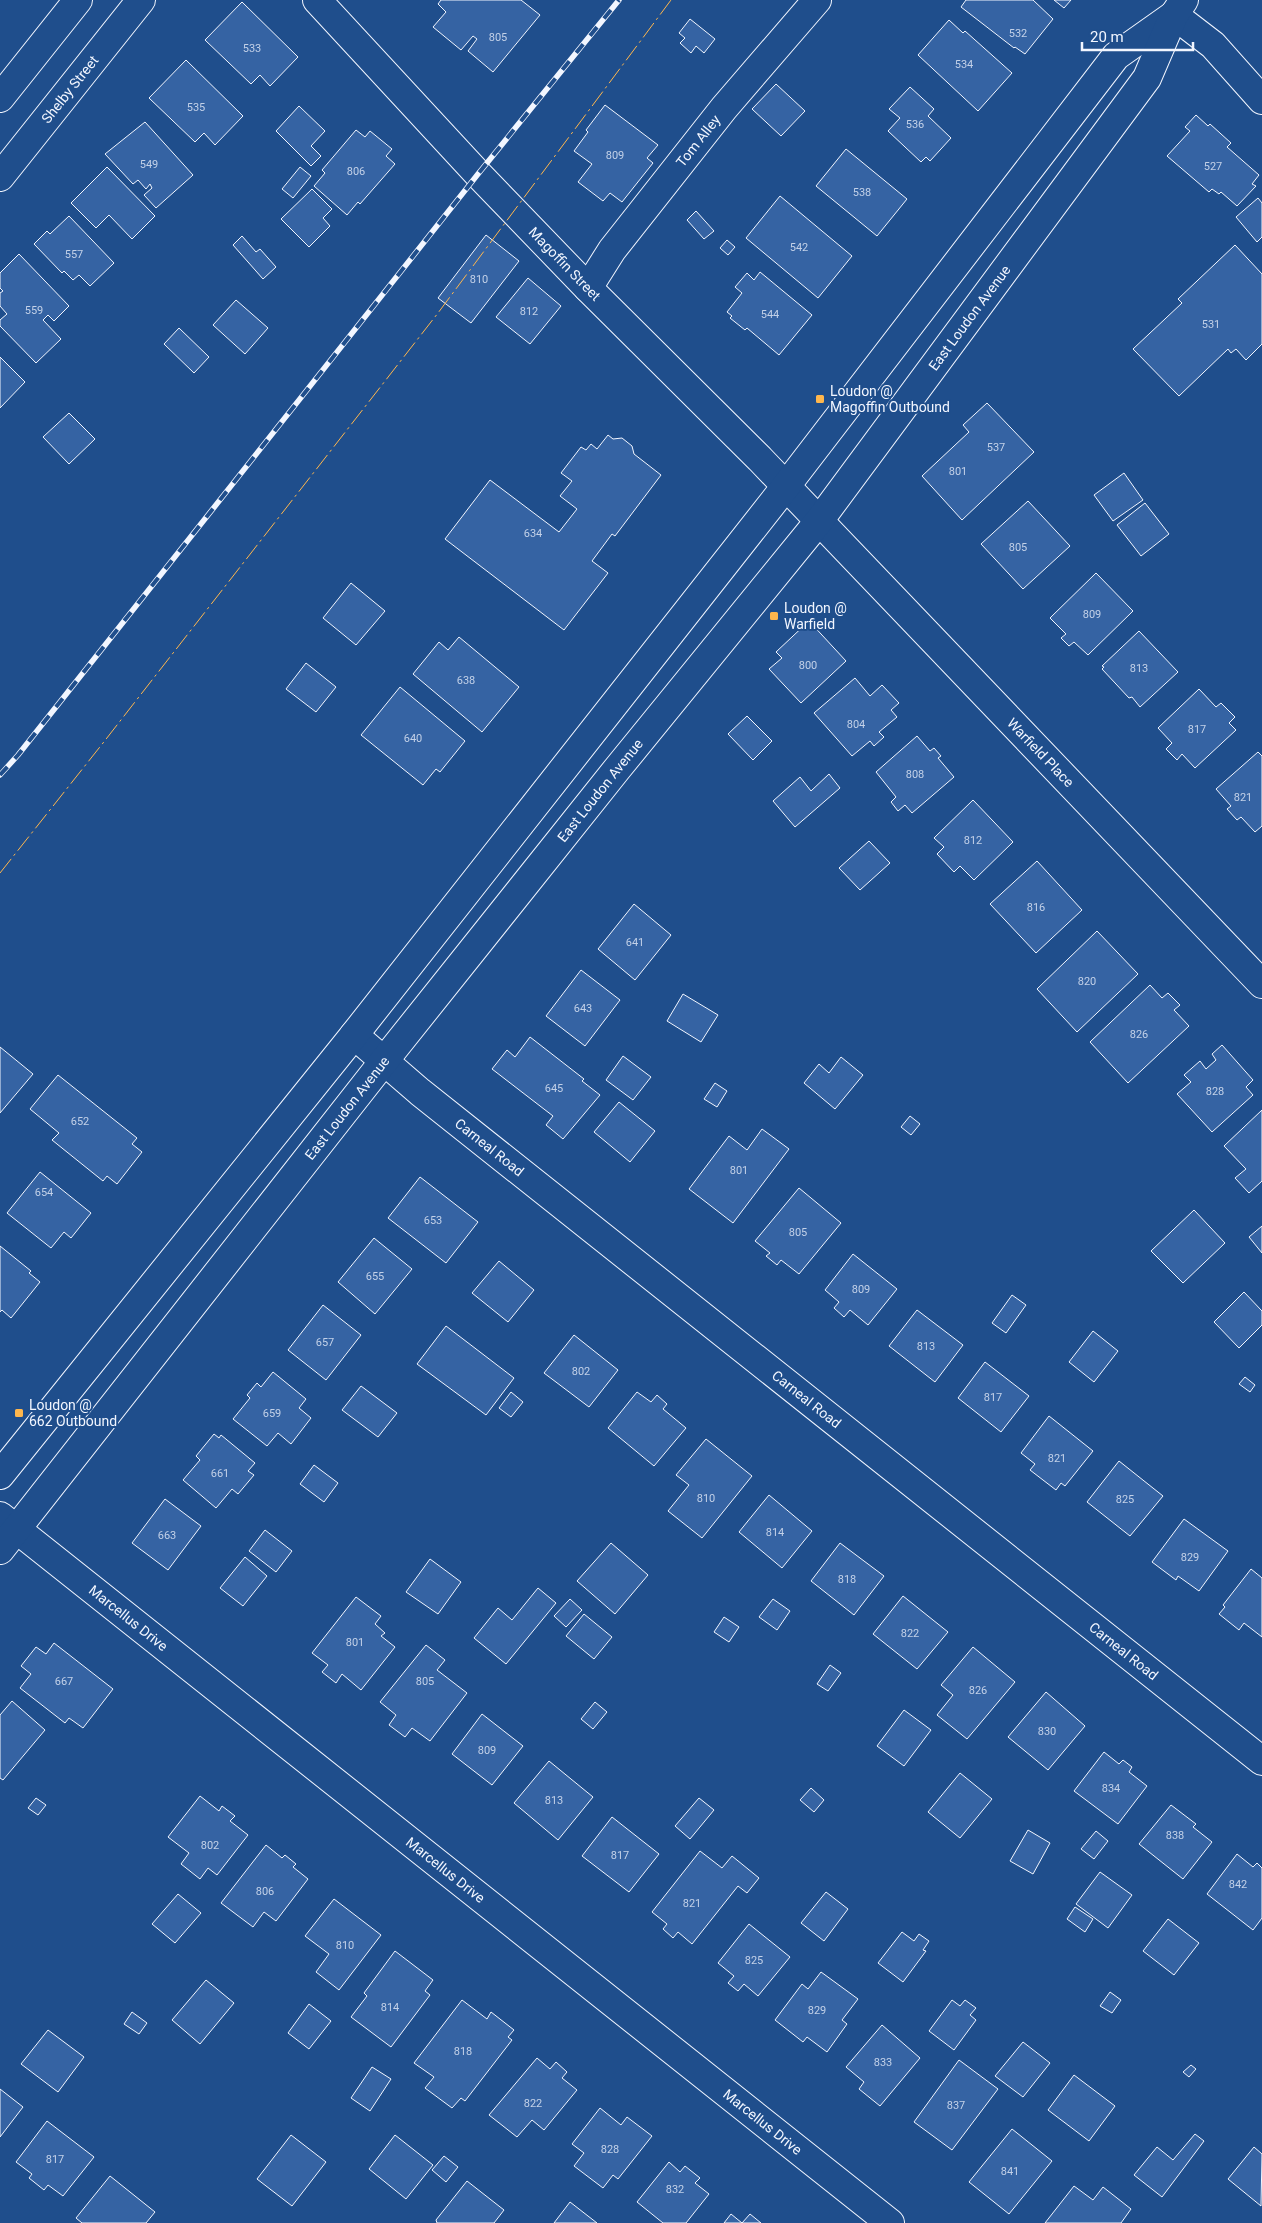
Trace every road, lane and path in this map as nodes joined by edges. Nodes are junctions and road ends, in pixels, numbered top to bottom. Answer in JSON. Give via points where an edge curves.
{"nodes":[{"id":1,"x":78,"y":0,"type":"edge"},
{"id":2,"x":141,"y":0,"type":"edge"},
{"id":3,"x":317,"y":0,"type":"edge"},
{"id":4,"x":817,"y":0,"type":"edge"},
{"id":5,"x":1179,"y":7,"type":"edge"},
{"id":6,"x":0,"y":98,"type":"edge"},
{"id":7,"x":1262,"y":100,"type":"edge"},
{"id":8,"x":0,"y":177,"type":"edge"},
{"id":9,"x":588,"y":288,"type":"junction"},
{"id":10,"x":786,"y":486,"type":"junction"},
{"id":11,"x":819,"y":521,"type":"junction"},
{"id":12,"x":1262,"y":984,"type":"edge"},
{"id":13,"x":354,"y":1035,"type":"junction"},
{"id":14,"x":384,"y":1062,"type":"junction"},
{"id":15,"x":0,"y":1475,"type":"edge"},
{"id":16,"x":8,"y":1522,"type":"edge"},
{"id":17,"x":0,"y":1550,"type":"edge"},
{"id":18,"x":1262,"y":1761,"type":"edge"},
{"id":19,"x":890,"y":2223,"type":"edge"}],
"edges":[{"from":1,"to":6,"type":"street"},
{"from":2,"to":8,"type":"street","name":"Shelby Street"},
{"from":3,"to":9,"type":"street","name":"Magoffin Street"},
{"from":4,"to":9,"type":"street","name":"Tom Alley","via":[[724,108],[612,250]]},
{"from":5,"to":7,"type":"street"},
{"from":5,"to":10,"type":"street","via":[[1116,56]]},
{"from":5,"to":11,"type":"street","name":"East Loudon Avenue","via":[[1147,78]]},
{"from":9,"to":10,"type":"street","name":"Magoffin Street"},
{"from":10,"to":11,"type":"street","name":"Magoffin Street"},
{"from":10,"to":13,"type":"street"},
{"from":11,"to":12,"type":"street","name":"Warfield Place"},
{"from":11,"to":14,"type":"street","name":"East Loudon Avenue"},
{"from":13,"to":14,"type":"street","name":"Carneal Road"},
{"from":13,"to":15,"type":"street"},
{"from":14,"to":16,"type":"street","name":"East Loudon Avenue"},
{"from":14,"to":18,"type":"street","name":"Carneal Road"},
{"from":16,"to":17,"type":"street","name":"East Loudon Avenue"},
{"from":16,"to":19,"type":"street","name":"Marcellus Drive"}]}
